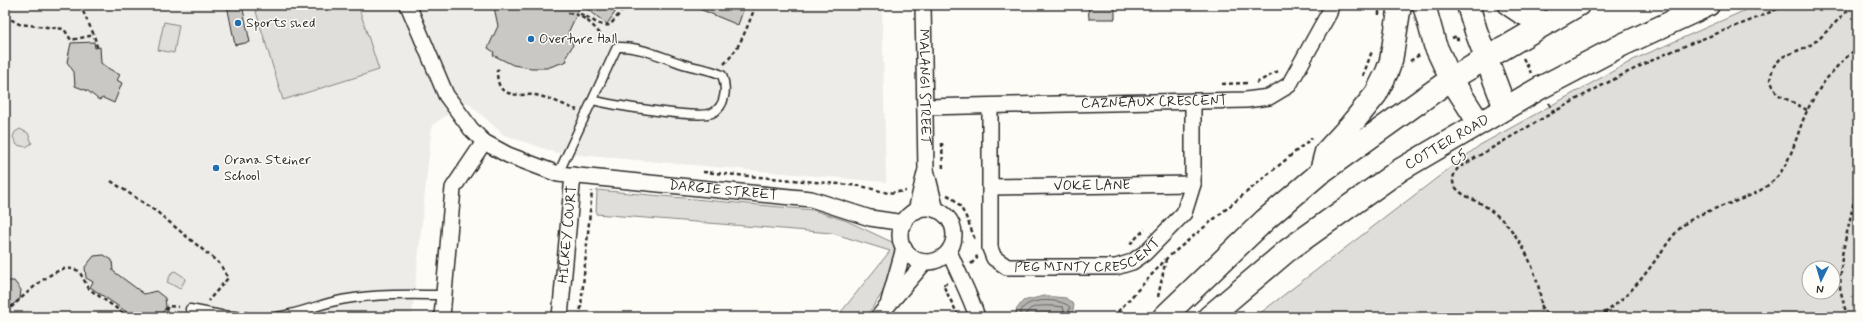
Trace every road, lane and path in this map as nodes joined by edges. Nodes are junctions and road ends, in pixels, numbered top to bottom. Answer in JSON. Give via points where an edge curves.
{"nodes":[{"id":1,"x":80,"y":5,"type":"edge"},
{"id":2,"x":408,"y":5,"type":"edge"},
{"id":3,"x":627,"y":5,"type":"edge"},
{"id":4,"x":756,"y":5,"type":"edge"},
{"id":5,"x":923,"y":5,"type":"edge"},
{"id":6,"x":1331,"y":5,"type":"edge"},
{"id":7,"x":1384,"y":5,"type":"edge"},
{"id":8,"x":1424,"y":5,"type":"edge"},
{"id":9,"x":1468,"y":5,"type":"edge"},
{"id":10,"x":1510,"y":5,"type":"edge"},
{"id":11,"x":1578,"y":5,"type":"edge"},
{"id":12,"x":1708,"y":5,"type":"edge"},
{"id":13,"x":1785,"y":5,"type":"edge"},
{"id":14,"x":1853,"y":5,"type":"edge"},
{"id":15,"x":568,"y":13,"type":"dead end"},
{"id":16,"x":579,"y":14,"type":"junction"},
{"id":17,"x":5,"y":16,"type":"edge"},
{"id":18,"x":1378,"y":21,"type":"dead end"},
{"id":19,"x":1546,"y":23,"type":"junction"},
{"id":20,"x":94,"y":35,"type":"junction"},
{"id":21,"x":1516,"y":41,"type":"junction"},
{"id":22,"x":97,"y":47,"type":"dead end"},
{"id":23,"x":617,"y":47,"type":"junction"},
{"id":24,"x":1858,"y":48,"type":"edge"},
{"id":25,"x":1373,"y":49,"type":"dead end"},
{"id":26,"x":1486,"y":60,"type":"junction"},
{"id":27,"x":1284,"y":64,"type":"dead end"},
{"id":28,"x":499,"y":68,"type":"dead end"},
{"id":29,"x":716,"y":72,"type":"junction"},
{"id":30,"x":1451,"y":79,"type":"junction"},
{"id":31,"x":1361,"y":81,"type":"dead end"},
{"id":32,"x":1216,"y":84,"type":"dead end"},
{"id":33,"x":1540,"y":88,"type":"junction"},
{"id":34,"x":593,"y":100,"type":"junction"},
{"id":35,"x":1193,"y":101,"type":"junction"},
{"id":36,"x":990,"y":106,"type":"junction"},
{"id":37,"x":925,"y":107,"type":"junction"},
{"id":38,"x":1505,"y":108,"type":"junction"},
{"id":39,"x":1807,"y":110,"type":"junction"},
{"id":40,"x":1553,"y":112,"type":"junction"},
{"id":41,"x":586,"y":114,"type":"junction"},
{"id":42,"x":1479,"y":124,"type":"junction"},
{"id":43,"x":1315,"y":135,"type":"dead end"},
{"id":44,"x":484,"y":142,"type":"junction"},
{"id":45,"x":926,"y":170,"type":"junction"},
{"id":46,"x":1320,"y":173,"type":"junction"},
{"id":47,"x":566,"y":175,"type":"junction"},
{"id":48,"x":111,"y":181,"type":"dead end"},
{"id":49,"x":1858,"y":183,"type":"edge"},
{"id":50,"x":1193,"y":184,"type":"junction"},
{"id":51,"x":991,"y":187,"type":"junction"},
{"id":52,"x":936,"y":210,"type":"junction"},
{"id":53,"x":916,"y":211,"type":"junction"},
{"id":54,"x":1150,"y":224,"type":"dead end"},
{"id":55,"x":902,"y":236,"type":"junction"},
{"id":56,"x":1128,"y":246,"type":"dead end"},
{"id":57,"x":949,"y":251,"type":"junction"},
{"id":58,"x":976,"y":254,"type":"dead end"},
{"id":59,"x":992,"y":254,"type":"junction"},
{"id":60,"x":1166,"y":258,"type":"junction"},
{"id":61,"x":930,"y":262,"type":"junction"},
{"id":62,"x":959,"y":276,"type":"junction"},
{"id":63,"x":444,"y":295,"type":"junction"},
{"id":64,"x":889,"y":304,"type":"junction"},
{"id":65,"x":1541,"y":304,"type":"junction"},
{"id":66,"x":190,"y":309,"type":"junction"},
{"id":67,"x":5,"y":310,"type":"edge"},
{"id":68,"x":1161,"y":310,"type":"edge"},
{"id":69,"x":129,"y":317,"type":"edge"},
{"id":70,"x":163,"y":317,"type":"edge"},
{"id":71,"x":247,"y":317,"type":"edge"},
{"id":72,"x":276,"y":317,"type":"edge"},
{"id":73,"x":442,"y":317,"type":"edge"},
{"id":74,"x":560,"y":317,"type":"edge"},
{"id":75,"x":878,"y":317,"type":"edge"},
{"id":76,"x":977,"y":317,"type":"edge"},
{"id":77,"x":1113,"y":317,"type":"edge"},
{"id":78,"x":1209,"y":317,"type":"edge"},
{"id":79,"x":1540,"y":317,"type":"edge"},
{"id":80,"x":1549,"y":317,"type":"edge"},
{"id":81,"x":1598,"y":317,"type":"edge"},
{"id":82,"x":1847,"y":317,"type":"edge"}],
"edges":[{"from":1,"to":20,"type":"path"},
{"from":2,"to":44,"type":"street","name":"HICKEY COURT","via":[[446,95]]},
{"from":3,"to":16,"type":"path","via":[[610,25],[598,24]]},
{"from":4,"to":29,"type":"path","via":[[735,53]]},
{"from":5,"to":37,"type":"street","name":"MALANGI STREET"},
{"from":6,"to":35,"type":"street","name":"CAZNEAUX CRESCENT","via":[[1289,85],[1269,97]]},
{"from":7,"to":18,"type":"path"},
{"from":7,"to":46,"type":"main road","via":[[1391,61],[1387,72],[1376,94],[1326,152]]},
{"from":8,"to":30,"type":"main road","via":[[1435,45]]},
{"from":9,"to":26,"type":"main road"},
{"from":10,"to":19,"type":"main road"},
{"from":11,"to":19,"type":"main road"},
{"from":12,"to":33,"type":"main road","name":"COTTER ROAD","via":[[1622,45]]},
{"from":13,"to":40,"type":"path","via":[[1668,53]]},
{"from":14,"to":39,"type":"path","via":[[1820,38],[1809,46],[1782,56],[1773,67],[1770,80],[1777,94]]},
{"from":15,"to":16,"type":"path"},
{"from":16,"to":23,"type":"path","via":[[596,29],[603,40]]},
{"from":17,"to":20,"type":"path","via":[[19,24],[64,29],[71,40]]},
{"from":19,"to":21,"type":"main road"},
{"from":20,"to":22,"type":"path"},
{"from":21,"to":26,"type":"main road"},
{"from":21,"to":33,"type":"path"},
{"from":23,"to":29,"type":"lane","via":[[628,46],[684,65]]},
{"from":23,"to":34,"type":"lane"},
{"from":24,"to":39,"type":"path","via":[[1821,87]]},
{"from":25,"to":31,"type":"path"},
{"from":26,"to":30,"type":"main road"},
{"from":26,"to":38,"type":"main road"},
{"from":27,"to":32,"type":"path","via":[[1280,70],[1256,83]]},
{"from":28,"to":41,"type":"path","via":[[499,85],[504,91],[535,95]]},
{"from":29,"to":34,"type":"lane","via":[[722,75],[725,81],[725,92],[722,103],[710,114],[668,112]]},
{"from":30,"to":42,"type":"main road"},
{"from":30,"to":46,"type":"main road"},
{"from":33,"to":38,"type":"main road","name":"COTTER ROAD"},
{"from":33,"to":40,"type":"path"},
{"from":34,"to":41,"type":"lane"},
{"from":35,"to":36,"type":"street","name":"CAZNEAUX CRESCENT"},
{"from":35,"to":50,"type":"street","name":"PEG MINTY CRESCENT"},
{"from":36,"to":37,"type":"street","name":"CAZNEAUX CRESCENT"},
{"from":36,"to":51,"type":"street","name":"PEG MINTY CRESCENT"},
{"from":37,"to":45,"type":"street","name":"MALANGI STREET"},
{"from":38,"to":42,"type":"main road","name":"COTTER ROAD"},
{"from":39,"to":81,"type":"path","via":[[1785,165],[1768,185],[1758,193],[1714,209],[1686,223],[1636,287]]},
{"from":40,"to":65,"type":"path","name":"C5","via":[[1458,168],[1452,176],[1456,189],[1501,219],[1516,237],[1536,279]]},
{"from":41,"to":47,"type":"lane"},
{"from":42,"to":78,"type":"main road","name":"COTTER ROAD","via":[[1400,170],[1288,250]]},
{"from":43,"to":60,"type":"path"},
{"from":44,"to":47,"type":"street","name":"HICKEY COURT","via":[[508,156]]},
{"from":44,"to":63,"type":"street","via":[[453,188]]},
{"from":45,"to":52,"type":"street","name":"MALANGI STREET"},
{"from":45,"to":53,"type":"street","name":"MALANGI STREET"},
{"from":46,"to":68,"type":"main road"},
{"from":47,"to":55,"type":"street","name":"DARGIE STREET","via":[[811,199],[870,218]]},
{"from":47,"to":74,"type":"street","name":"HICKEY COURT"},
{"from":48,"to":66,"type":"path","via":[[157,212],[220,264],[228,278],[207,303]]},
{"from":49,"to":82,"type":"path","via":[[1842,254],[1840,288]]},
{"from":50,"to":51,"type":"street","name":"VOKE LANE"},
{"from":50,"to":59,"type":"street","name":"PEG MINTY CRESCENT","via":[[1184,213],[1145,253],[1124,266],[1007,267]]},
{"from":51,"to":59,"type":"street","name":"PEG MINTY CRESCENT"},
{"from":52,"to":53,"type":"street"},
{"from":52,"to":57,"type":"street","via":[[949,220],[953,227],[953,240]]},
{"from":53,"to":55,"type":"street","via":[[909,215]]},
{"from":54,"to":56,"type":"path"},
{"from":55,"to":61,"type":"street","via":[[909,255],[917,260]]},
{"from":55,"to":64,"type":"street"},
{"from":57,"to":61,"type":"street"},
{"from":57,"to":62,"type":"street"},
{"from":58,"to":59,"type":"path"},
{"from":60,"to":68,"type":"path"},
{"from":60,"to":77,"type":"path"},
{"from":61,"to":62,"type":"street"},
{"from":61,"to":64,"type":"street"},
{"from":62,"to":76,"type":"street","via":[[971,298]]},
{"from":63,"to":72,"type":"lane","via":[[362,297]]},
{"from":63,"to":73,"type":"street"},
{"from":64,"to":75,"type":"street"},
{"from":65,"to":79,"type":"path","name":"C5"},
{"from":65,"to":80,"type":"path"},
{"from":66,"to":70,"type":"path","via":[[168,306]]},
{"from":66,"to":71,"type":"lane"},
{"from":67,"to":69,"type":"path","via":[[48,277],[69,268],[79,271],[89,288]]}]}
